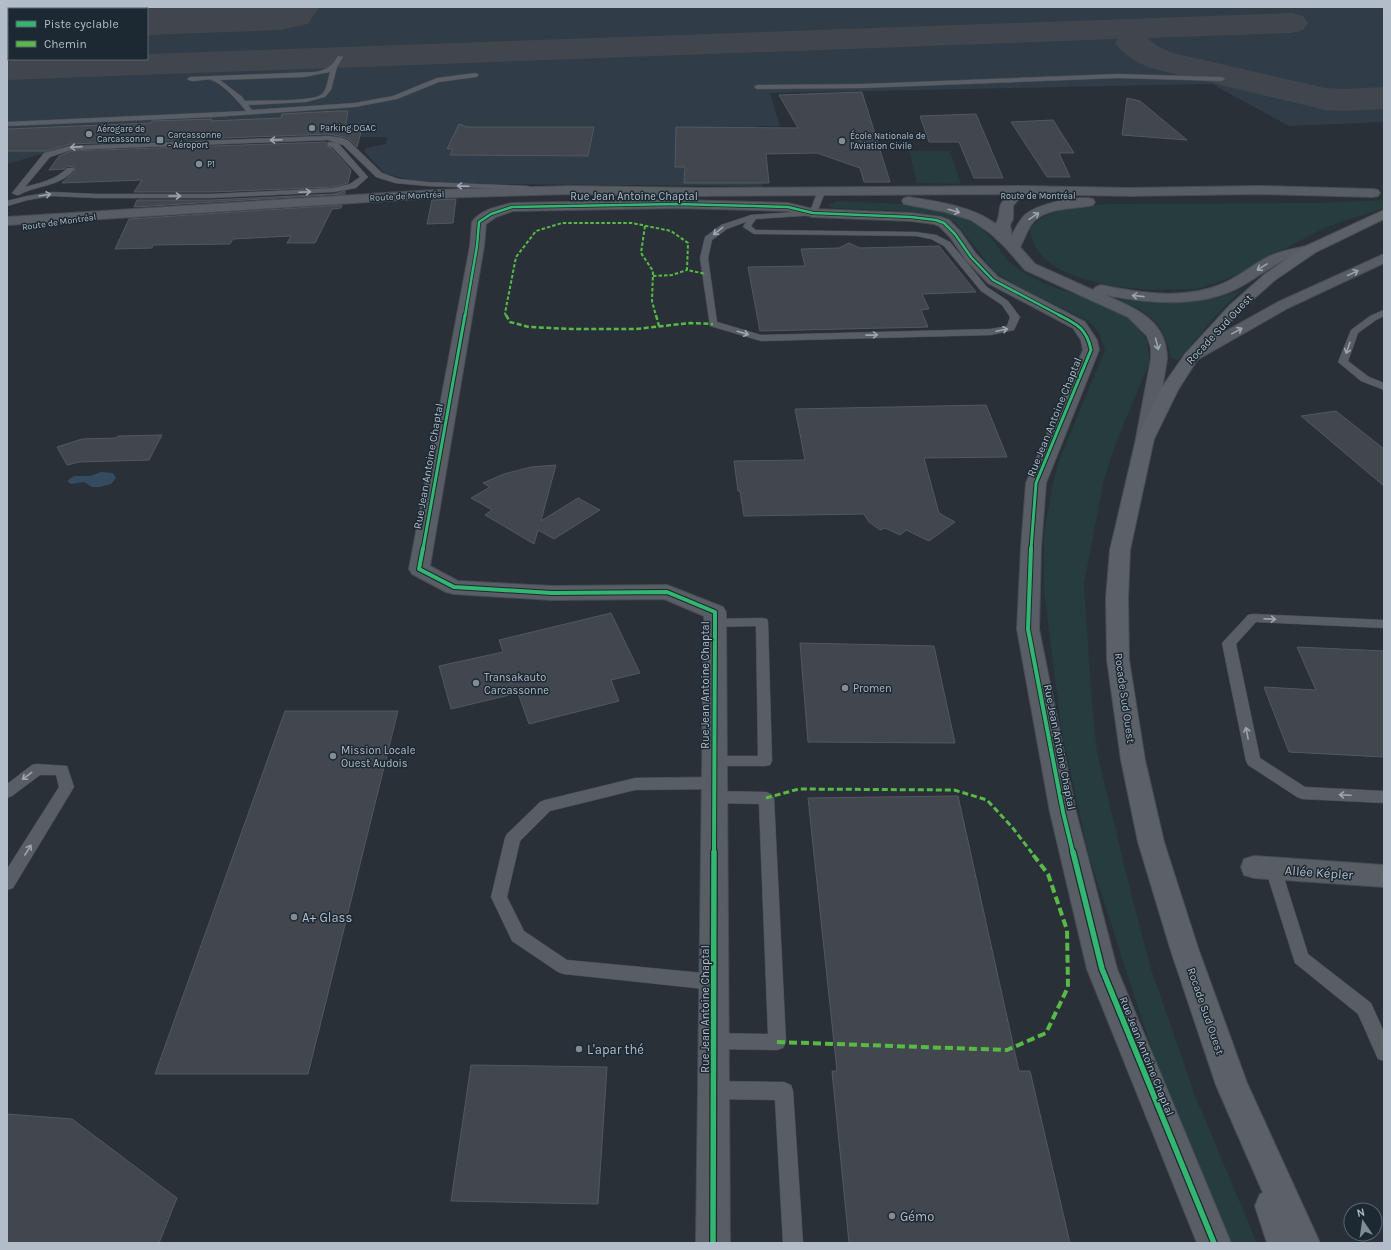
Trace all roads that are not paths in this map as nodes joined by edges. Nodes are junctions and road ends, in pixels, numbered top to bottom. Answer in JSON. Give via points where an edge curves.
{"nodes":[{"id":1,"x":340,"y":57,"type":"dead end"},
{"id":2,"x":334,"y":68,"type":"junction"},
{"id":3,"x":476,"y":75,"type":"dead end"},
{"id":4,"x":213,"y":78,"type":"junction"},
{"id":5,"x":190,"y":79,"type":"dead end"},
{"id":6,"x":1222,"y":79,"type":"dead end"},
{"id":7,"x":757,"y":87,"type":"dead end"},
{"id":8,"x":244,"y":103,"type":"junction"},
{"id":9,"x":250,"y":112,"type":"junction"},
{"id":10,"x":7,"y":124,"type":"edge"},
{"id":11,"x":329,"y":139,"type":"junction"},
{"id":12,"x":364,"y":168,"type":"junction"},
{"id":13,"x":70,"y":170,"type":"dead end"},
{"id":14,"x":1384,"y":182,"type":"edge"},
{"id":15,"x":572,"y":190,"type":"junction"},
{"id":16,"x":1258,"y":190,"type":"junction"},
{"id":17,"x":703,"y":192,"type":"junction"},
{"id":18,"x":1129,"y":192,"type":"junction"},
{"id":19,"x":16,"y":193,"type":"junction"},
{"id":20,"x":1020,"y":193,"type":"junction"},
{"id":21,"x":1379,"y":193,"type":"edge"},
{"id":22,"x":1058,"y":196,"type":"junction"},
{"id":23,"x":7,"y":197,"type":"edge"},
{"id":24,"x":1189,"y":197,"type":"junction"},
{"id":25,"x":888,"y":198,"type":"junction"},
{"id":26,"x":7,"y":204,"type":"edge"},
{"id":27,"x":816,"y":204,"type":"junction"},
{"id":28,"x":1384,"y":214,"type":"edge"},
{"id":29,"x":110,"y":215,"type":"junction"},
{"id":30,"x":754,"y":217,"type":"junction"},
{"id":31,"x":1006,"y":219,"type":"junction"},
{"id":32,"x":7,"y":221,"type":"edge"},
{"id":33,"x":7,"y":230,"type":"edge"},
{"id":34,"x":1012,"y":247,"type":"junction"},
{"id":35,"x":1311,"y":249,"type":"junction"},
{"id":36,"x":1384,"y":258,"type":"edge"},
{"id":37,"x":1057,"y":280,"type":"junction"},
{"id":38,"x":1384,"y":314,"type":"edge"},
{"id":39,"x":1191,"y":357,"type":"junction"},
{"id":40,"x":1384,"y":387,"type":"edge"},
{"id":41,"x":1145,"y":439,"type":"junction"},
{"id":42,"x":714,"y":623,"type":"junction"},
{"id":43,"x":1384,"y":624,"type":"edge"},
{"id":44,"x":714,"y":760,"type":"junction"},
{"id":45,"x":714,"y":790,"type":"junction"},
{"id":46,"x":7,"y":792,"type":"edge"},
{"id":47,"x":1384,"y":797,"type":"edge"},
{"id":48,"x":1264,"y":868,"type":"joint"},
{"id":49,"x":1384,"y":876,"type":"edge"},
{"id":50,"x":7,"y":883,"type":"edge"},
{"id":51,"x":714,"y":982,"type":"junction"},
{"id":52,"x":714,"y":1041,"type":"junction"},
{"id":53,"x":1384,"y":1053,"type":"edge"},
{"id":54,"x":1232,"y":1085,"type":"junction"},
{"id":55,"x":713,"y":1090,"type":"junction"},
{"id":56,"x":713,"y":1243,"type":"edge"},
{"id":57,"x":793,"y":1243,"type":"edge"},
{"id":58,"x":1214,"y":1243,"type":"edge"},
{"id":59,"x":1284,"y":1243,"type":"edge"},
{"id":60,"x":1303,"y":1243,"type":"edge"}],
"edges":[{"from":1,"to":2,"type":"lane"},
{"from":2,"to":4,"type":"lane","via":[[304,75]]},
{"from":2,"to":8,"type":"lane","via":[[328,90],[323,96],[306,100]]},
{"from":3,"to":9,"type":"lane","via":[[437,80],[379,102]]},
{"from":4,"to":5,"type":"lane"},
{"from":4,"to":8,"type":"lane","via":[[240,97]]},
{"from":6,"to":7,"type":"lane","via":[[1118,76],[863,86]]},
{"from":8,"to":9,"type":"lane"},
{"from":9,"to":10,"type":"lane"},
{"from":11,"to":12,"type":"lane","via":[[354,166]]},
{"from":11,"to":12,"type":"lane","via":[[346,143]]},
{"from":11,"to":19,"type":"lane","one_way":true,"via":[[293,137],[70,148],[47,155]]},
{"from":15,"to":12,"type":"lane","one_way":true,"via":[[420,184],[398,181]]},
{"from":26,"to":12,"type":"lane","one_way":true,"via":[[52,194],[211,196],[334,190],[354,186],[364,177]]},
{"from":13,"to":19,"type":"lane","via":[[54,180]]},
{"from":14,"to":16,"type":"main road","via":[[1344,188]]},
{"from":15,"to":17,"type":"main road","name":"Route de Montréal"},
{"from":15,"to":29,"type":"main road","name":"Route de Montréal","via":[[433,194]]},
{"from":16,"to":18,"type":"main road","name":"Route de Montréal"},
{"from":16,"to":21,"type":"main road","name":"Route de Montréal"},
{"from":17,"to":20,"type":"main road","name":"Route de Montréal"},
{"from":17,"to":27,"type":"main road","name":"Route de Montréal"},
{"from":18,"to":20,"type":"main road","name":"Route de Montréal"},
{"from":18,"to":22,"type":"main road"},
{"from":19,"to":23,"type":"lane"},
{"from":20,"to":22,"type":"main road","name":"Route de Montréal"},
{"from":20,"to":25,"type":"main road","name":"Route de Montréal"},
{"from":20,"to":31,"type":"main road","via":[[1008,203],[1005,210]]},
{"from":21,"to":24,"type":"main road","name":"Route de Montréal"},
{"from":22,"to":24,"type":"main road","name":"Route de Montréal"},
{"from":22,"to":31,"type":"main road","via":[[1027,206]]},
{"from":34,"to":24,"type":"main road","one_way":true,"via":[[1027,221],[1040,212],[1064,205],[1101,200]]},
{"from":25,"to":27,"type":"main road","name":"Route de Montréal"},
{"from":25,"to":34,"type":"main road","one_way":true,"via":[[931,204],[967,214],[985,223]]},
{"from":27,"to":30,"type":"lane"},
{"from":27,"to":42,"type":"street","name":"Rue Jean Antoine Chaptal","via":[[788,207],[676,204],[546,205],[512,207],[491,214],[479,222],[476,253],[419,569],[454,587],[552,593],[666,592],[715,612]]},
{"from":27,"to":58,"type":"street","name":"Rue Jean Antoine Chaptal","via":[[925,218],[944,224],[993,280],[1078,325],[1090,340],[1091,350],[1036,483],[1030,548],[1028,629],[1063,812],[1102,969]]},
{"from":28,"to":35,"type":"main road","name":"Rocade Sud Ouest"},
{"from":29,"to":32,"type":"main road","name":"Route de Montréal"},
{"from":29,"to":33,"type":"main road","name":"Route de Montréal"},
{"from":30,"to":30,"type":"lane","one_way":true,"via":[[724,227],[708,239],[704,258],[713,324],[761,338],[991,332],[1011,328],[1015,317],[1005,303],[984,289],[947,244],[933,237],[908,234],[754,232],[747,227]]},
{"from":31,"to":34,"type":"main road","via":[[1004,231]]},
{"from":34,"to":37,"type":"main road","via":[[1030,267]]},
{"from":35,"to":37,"type":"main road","one_way":true,"via":[[1277,258],[1228,287],[1199,295],[1161,297],[1118,294]]},
{"from":35,"to":39,"type":"main road","name":"Rocade Sud Ouest","via":[[1270,277],[1235,308]]},
{"from":39,"to":36,"type":"main road","one_way":true,"via":[[1283,305]]},
{"from":37,"to":41,"type":"main road","one_way":true,"via":[[1134,314],[1155,334],[1159,359]]},
{"from":38,"to":40,"type":"lane","one_way":true,"via":[[1373,318],[1354,332],[1343,362],[1364,379]]},
{"from":39,"to":41,"type":"main road","name":"Rocade Sud Ouest","via":[[1169,390]]},
{"from":41,"to":54,"type":"main road","name":"Rocade Sud Ouest","via":[[1120,550],[1118,660],[1133,760],[1152,842],[1184,948]]},
{"from":42,"to":44,"type":"street","name":"Rue Jean Antoine Chaptal"},
{"from":42,"to":44,"type":"lane","via":[[762,622],[765,761]]},
{"from":47,"to":43,"type":"lane","one_way":true,"via":[[1302,793],[1253,761],[1229,643],[1253,618]]},
{"from":44,"to":45,"type":"street","name":"Rue Jean Antoine Chaptal"},
{"from":45,"to":51,"type":"street","name":"Rue Jean Antoine Chaptal"},
{"from":45,"to":51,"type":"lane","via":[[635,784],[545,806],[514,838],[499,897],[518,936],[564,967]]},
{"from":45,"to":52,"type":"lane","via":[[766,798],[777,1042]]},
{"from":50,"to":46,"type":"lane","one_way":true,"via":[[67,787],[62,770],[37,769]]},
{"from":48,"to":49,"type":"street","name":"Allée Képler"},
{"from":48,"to":53,"type":"lane","via":[[1301,958],[1365,1009]]},
{"from":51,"to":52,"type":"street","name":"Rue Jean Antoine Chaptal"},
{"from":52,"to":55,"type":"street","name":"Rue Jean Antoine Chaptal"},
{"from":54,"to":59,"type":"main road"},
{"from":54,"to":60,"type":"main road","name":"Rocade Sud Ouest"},
{"from":55,"to":56,"type":"street","name":"Rue Jean Antoine Chaptal"},
{"from":55,"to":57,"type":"lane","via":[[784,1091]]}]}
